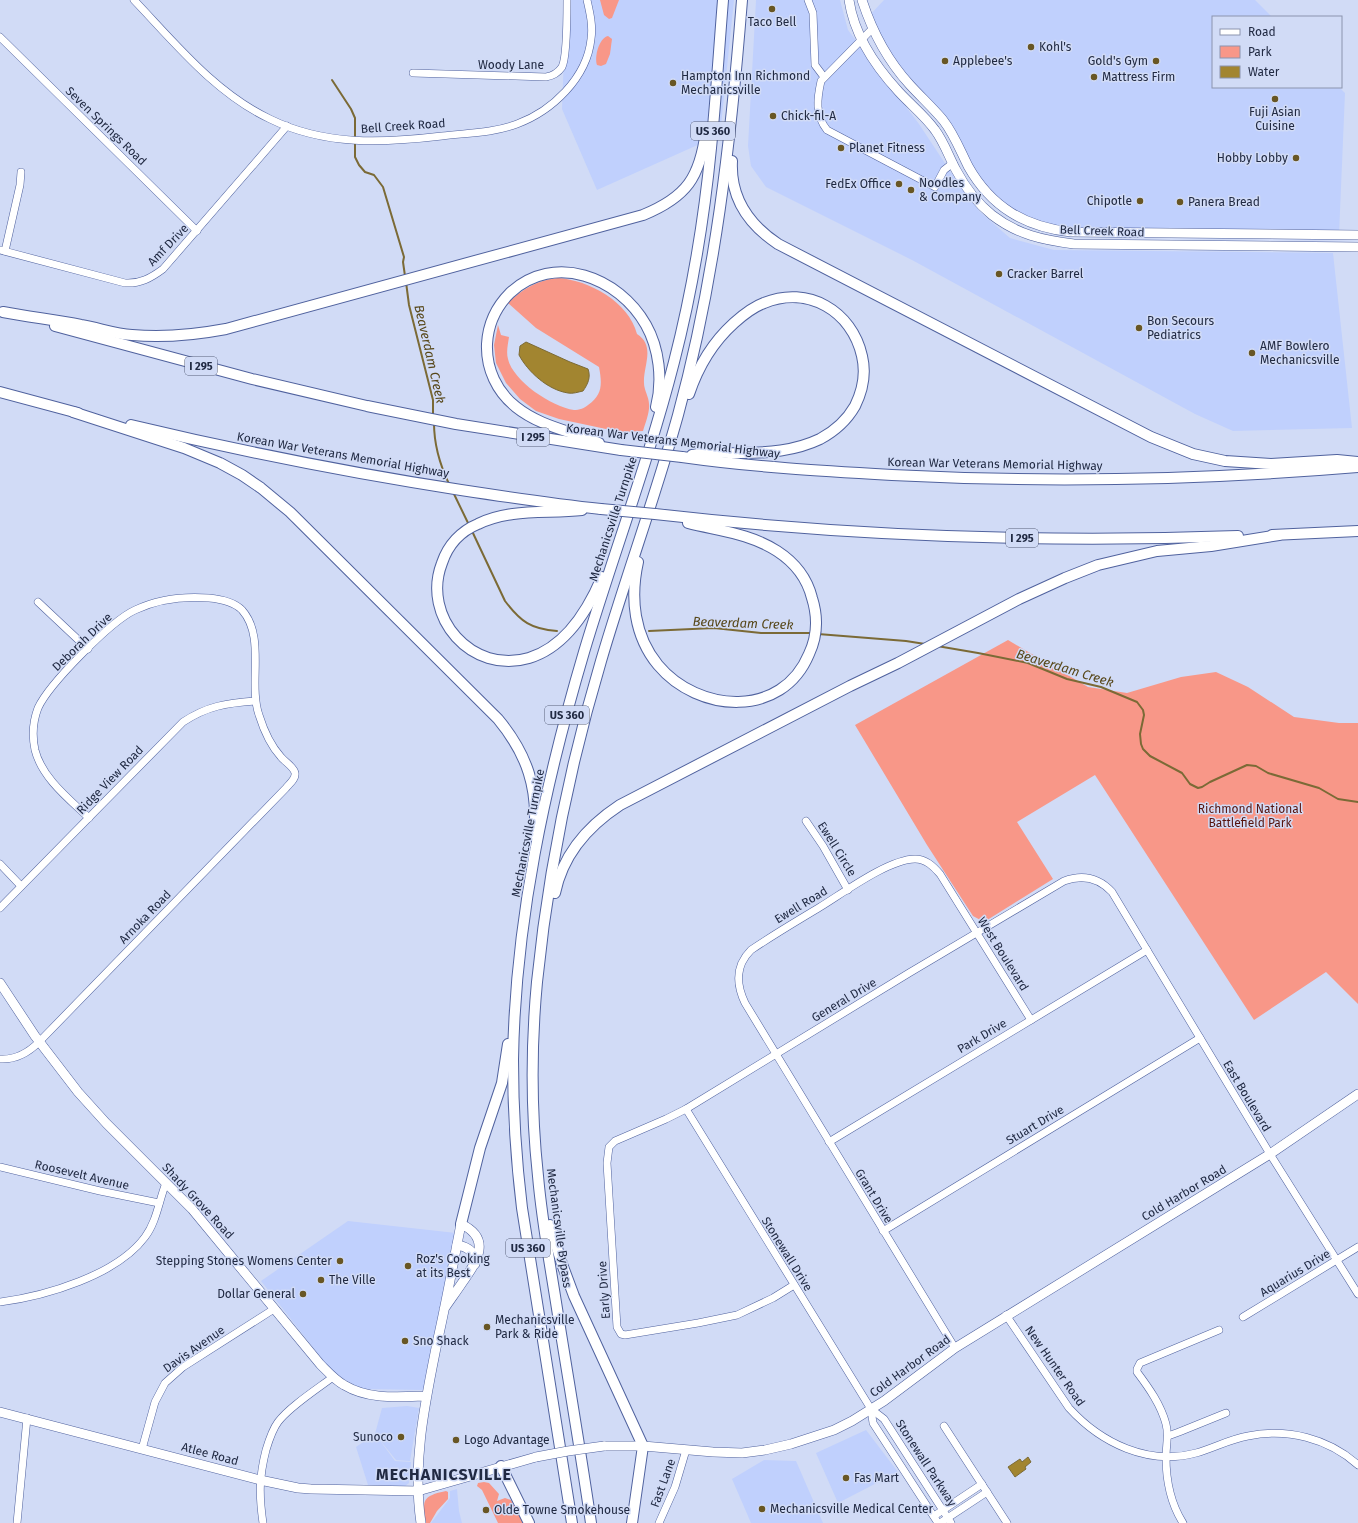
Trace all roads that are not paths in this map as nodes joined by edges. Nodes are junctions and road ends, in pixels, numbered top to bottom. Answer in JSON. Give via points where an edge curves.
{"nodes":[{"id":1,"x":134,"y":0,"type":"edge"},
{"id":2,"x":567,"y":0,"type":"edge"},
{"id":3,"x":587,"y":0,"type":"edge"},
{"id":4,"x":742,"y":0,"type":"edge"},
{"id":5,"x":808,"y":0,"type":"edge"},
{"id":6,"x":849,"y":0,"type":"edge"},
{"id":7,"x":862,"y":0,"type":"edge"},
{"id":8,"x":723,"y":3,"type":"edge"},
{"id":9,"x":873,"y":28,"type":"junction"},
{"id":10,"x":0,"y":37,"type":"edge"},
{"id":11,"x":862,"y":39,"type":"junction"},
{"id":12,"x":738,"y":51,"type":"junction"},
{"id":13,"x":413,"y":74,"type":"dead end"},
{"id":14,"x":824,"y":78,"type":"junction"},
{"id":15,"x":287,"y":126,"type":"junction"},
{"id":16,"x":953,"y":163,"type":"junction"},
{"id":17,"x":21,"y":172,"type":"dead end"},
{"id":18,"x":197,"y":231,"type":"junction"},
{"id":19,"x":1358,"y":235,"type":"edge"},
{"id":20,"x":1358,"y":247,"type":"edge"},
{"id":21,"x":2,"y":251,"type":"edge"},
{"id":22,"x":2,"y":312,"type":"edge"},
{"id":23,"x":0,"y":392,"type":"edge"},
{"id":24,"x":73,"y":412,"type":"junction"},
{"id":25,"x":610,"y":448,"type":"junction"},
{"id":26,"x":698,"y":457,"type":"junction"},
{"id":27,"x":1358,"y":462,"type":"edge"},
{"id":28,"x":1358,"y":467,"type":"edge"},
{"id":29,"x":644,"y":468,"type":"junction"},
{"id":30,"x":662,"y":471,"type":"junction"},
{"id":31,"x":634,"y":497,"type":"junction"},
{"id":32,"x":653,"y":500,"type":"junction"},
{"id":33,"x":600,"y":508,"type":"junction"},
{"id":34,"x":687,"y":520,"type":"junction"},
{"id":35,"x":1358,"y":531,"type":"edge"},
{"id":36,"x":1279,"y":535,"type":"junction"},
{"id":37,"x":38,"y":602,"type":"dead end"},
{"id":38,"x":88,"y":649,"type":"junction"},
{"id":39,"x":256,"y":701,"type":"junction"},
{"id":40,"x":295,"y":775,"type":"joint"},
{"id":41,"x":89,"y":818,"type":"junction"},
{"id":42,"x":806,"y":821,"type":"dead end"},
{"id":43,"x":0,"y":864,"type":"edge"},
{"id":44,"x":21,"y":886,"type":"junction"},
{"id":45,"x":848,"y":890,"type":"junction"},
{"id":46,"x":957,"y":899,"type":"joint"},
{"id":47,"x":1121,"y":907,"type":"joint"},
{"id":48,"x":0,"y":908,"type":"edge"},
{"id":49,"x":977,"y":932,"type":"junction"},
{"id":50,"x":523,"y":938,"type":"junction"},
{"id":51,"x":1147,"y":950,"type":"junction"},
{"id":52,"x":519,"y":971,"type":"junction"},
{"id":53,"x":0,"y":983,"type":"edge"},
{"id":54,"x":1031,"y":1020,"type":"junction"},
{"id":55,"x":534,"y":1029,"type":"junction"},
{"id":56,"x":1200,"y":1038,"type":"junction"},
{"id":57,"x":39,"y":1042,"type":"junction"},
{"id":58,"x":776,"y":1054,"type":"junction"},
{"id":59,"x":0,"y":1059,"type":"edge"},
{"id":60,"x":1358,"y":1094,"type":"edge"},
{"id":61,"x":686,"y":1109,"type":"junction"},
{"id":62,"x":534,"y":1124,"type":"junction"},
{"id":63,"x":829,"y":1142,"type":"junction"},
{"id":64,"x":1270,"y":1154,"type":"junction"},
{"id":65,"x":0,"y":1167,"type":"edge"},
{"id":66,"x":166,"y":1183,"type":"junction"},
{"id":67,"x":608,"y":1188,"type":"joint"},
{"id":68,"x":159,"y":1203,"type":"junction"},
{"id":69,"x":461,"y":1224,"type":"junction"},
{"id":70,"x":883,"y":1231,"type":"junction"},
{"id":71,"x":457,"y":1245,"type":"junction"},
{"id":72,"x":1358,"y":1247,"type":"edge"},
{"id":73,"x":1336,"y":1260,"type":"junction"},
{"id":74,"x":475,"y":1264,"type":"junction"},
{"id":75,"x":794,"y":1285,"type":"junction"},
{"id":76,"x":1358,"y":1294,"type":"edge"},
{"id":77,"x":0,"y":1302,"type":"edge"},
{"id":78,"x":274,"y":1309,"type":"junction"},
{"id":79,"x":444,"y":1309,"type":"junction"},
{"id":80,"x":1006,"y":1315,"type":"junction"},
{"id":81,"x":1243,"y":1317,"type":"dead end"},
{"id":82,"x":1220,"y":1330,"type":"dead end"},
{"id":83,"x":955,"y":1348,"type":"junction"},
{"id":84,"x":333,"y":1377,"type":"junction"},
{"id":85,"x":426,"y":1396,"type":"junction"},
{"id":86,"x":871,"y":1409,"type":"junction"},
{"id":87,"x":0,"y":1412,"type":"edge"},
{"id":88,"x":1226,"y":1413,"type":"dead end"},
{"id":89,"x":27,"y":1418,"type":"junction"},
{"id":90,"x":944,"y":1426,"type":"dead end"},
{"id":91,"x":1168,"y":1436,"type":"junction"},
{"id":92,"x":643,"y":1446,"type":"junction"},
{"id":93,"x":142,"y":1449,"type":"junction"},
{"id":94,"x":686,"y":1450,"type":"junction"},
{"id":95,"x":1166,"y":1456,"type":"junction"},
{"id":96,"x":1358,"y":1465,"type":"edge"},
{"id":97,"x":501,"y":1466,"type":"junction"},
{"id":98,"x":260,"y":1480,"type":"junction"},
{"id":99,"x":982,"y":1484,"type":"junction"},
{"id":100,"x":418,"y":1491,"type":"junction"},
{"id":101,"x":987,"y":1492,"type":"junction"},
{"id":102,"x":943,"y":1510,"type":"junction"},
{"id":103,"x":934,"y":1516,"type":"junction"},
{"id":104,"x":950,"y":1520,"type":"edge"},
{"id":105,"x":17,"y":1523,"type":"edge"},
{"id":106,"x":263,"y":1523,"type":"edge"},
{"id":107,"x":421,"y":1523,"type":"edge"},
{"id":108,"x":529,"y":1523,"type":"edge"},
{"id":109,"x":572,"y":1523,"type":"edge"},
{"id":110,"x":591,"y":1523,"type":"edge"},
{"id":111,"x":632,"y":1523,"type":"edge"},
{"id":112,"x":660,"y":1523,"type":"edge"},
{"id":113,"x":939,"y":1523,"type":"edge"},
{"id":114,"x":1007,"y":1523,"type":"edge"},
{"id":115,"x":1183,"y":1523,"type":"edge"}],
"edges":[{"from":1,"to":15,"type":"street","name":"Bell Creek Road","via":[[220,87],[254,111]]},
{"from":2,"to":13,"type":"street","name":"Woody Lane","via":[[564,62],[554,74],[546,77]]},
{"from":3,"to":15,"type":"street","name":"Bell Creek Road","via":[[592,30],[587,56],[578,74],[561,95],[530,119],[501,128],[386,142],[331,139]]},
{"from":4,"to":12,"type":"highway","number":"US 360"},
{"from":5,"to":14,"type":"street","via":[[813,13],[815,65]]},
{"from":6,"to":11,"type":"main road","name":"Bell Creek Road","via":[[852,16]]},
{"from":7,"to":9,"type":"main road","name":"Bell Creek Road"},
{"from":8,"to":22,"type":"highway","via":[[703,155],[689,184],[678,196],[656,210],[385,286],[200,334],[119,334],[83,325]]},
{"from":8,"to":29,"type":"highway","name":"Mechanicsville Turnpike","number":"US 360","via":[[712,147],[696,255],[674,360]]},
{"from":9,"to":11,"type":"street"},
{"from":9,"to":19,"type":"main road","name":"Bell Creek Road","via":[[888,57],[948,127],[981,186],[1000,206],[1029,222],[1071,232]]},
{"from":10,"to":18,"type":"street","name":"Seven Springs Road"},
{"from":11,"to":14,"type":"street"},
{"from":11,"to":16,"type":"main road","name":"Bell Creek Road","via":[[885,76],[934,129]]},
{"from":12,"to":27,"type":"highway","via":[[731,167],[733,183],[748,217],[761,232],[778,244],[1141,433],[1179,449],[1207,457],[1255,464],[1337,460]]},
{"from":12,"to":30,"type":"highway","number":"US 360","via":[[722,199],[709,276],[684,392]]},
{"from":14,"to":16,"type":"street","via":[[818,93],[818,116],[827,130],[935,187],[944,170]]},
{"from":15,"to":18,"type":"street","name":"Amf Drive"},
{"from":16,"to":20,"type":"main road","name":"Bell Creek Road","via":[[963,182],[982,206],[1008,226],[1033,237],[1074,244]]},
{"from":17,"to":21,"type":"street","via":[[20,185]]},
{"from":18,"to":21,"type":"street","name":"Amf Drive","via":[[157,274],[133,283],[99,277]]},
{"from":22,"to":25,"type":"highway","name":"Korean War Veterans Memorial Highway","number":"I 295","via":[[252,379],[403,414]]},
{"from":23,"to":24,"type":"highway","name":"Korean War Veterans Memorial Highway"},
{"from":24,"to":33,"type":"highway","name":"Korean War Veterans Memorial Highway","via":[[274,457],[475,492]]},
{"from":24,"to":50,"type":"highway","via":[[198,453],[234,470],[261,488],[290,512],[498,719],[524,758],[535,802],[535,826]]},
{"from":25,"to":26,"type":"highway","name":"Korean War Veterans Memorial Highway","number":"I 295","bridge":true},
{"from":25,"to":29,"type":"highway","via":[[581,435],[553,427],[524,413],[502,393],[493,377],[487,356],[490,325],[497,309],[508,295],[534,277],[572,273],[598,281],[621,295],[646,324],[655,348],[659,379],[657,404]]},
{"from":26,"to":28,"type":"highway","name":"Korean War Veterans Memorial Highway","via":[[864,473],[1043,480],[1173,478]]},
{"from":26,"to":30,"type":"highway","via":[[709,452],[741,454],[783,450],[812,442],[838,427],[857,401],[864,371],[861,349],[846,321],[823,304],[794,298],[764,302],[742,315],[722,335],[697,374]]},
{"from":29,"to":31,"type":"highway","name":"Mechanicsville Turnpike","number":"US 360"},
{"from":30,"to":32,"type":"highway","number":"US 360"},
{"from":31,"to":33,"type":"highway","via":[[600,583],[584,613],[556,642],[529,658],[510,660],[478,654],[463,644],[449,628],[440,609],[437,588],[440,569],[449,548],[463,533],[487,520],[523,512],[560,513]]},
{"from":31,"to":50,"type":"highway","name":"Mechanicsville Turnpike","number":"US 360","via":[[592,625],[561,736],[538,840]]},
{"from":32,"to":34,"type":"highway","via":[[636,570],[634,602],[639,631],[646,648],[659,666],[692,692],[713,699],[735,702],[751,701],[775,692],[790,682],[803,667],[811,650],[815,635],[815,611],[809,589],[788,559],[777,551],[747,536],[712,529]]},
{"from":32,"to":55,"type":"highway","name":"Mechanicsville Bypass","number":"US 360","via":[[610,630],[582,728],[557,846],[543,935]]},
{"from":33,"to":34,"type":"highway","name":"Korean War Veterans Memorial Highway","bridge":true},
{"from":34,"to":36,"type":"highway","number":"I 295","via":[[999,537],[1177,538]]},
{"from":35,"to":36,"type":"highway","number":"I 295"},
{"from":36,"to":55,"type":"highway","via":[[1211,546],[1157,551],[1098,565],[1046,586],[631,799],[605,815],[572,850],[561,870],[552,908]]},
{"from":37,"to":38,"type":"street"},
{"from":38,"to":39,"type":"street","name":"Deborah Drive","via":[[127,614],[150,604],[189,597],[226,601],[241,609],[254,632]]},
{"from":38,"to":41,"type":"street","name":"Deborah Drive","via":[[43,700],[35,719],[33,737],[38,758],[44,769]]},
{"from":39,"to":40,"type":"street","name":"Deborah Drive","via":[[261,723],[269,741],[293,769]]},
{"from":39,"to":41,"type":"street","name":"Ridge View Road","via":[[216,706],[203,710],[183,722]]},
{"from":40,"to":57,"type":"street","name":"Arnoka Road","via":[[286,788]]},
{"from":41,"to":44,"type":"street","name":"Ridge View Road"},
{"from":42,"to":45,"type":"street","name":"Ewell Circle"},
{"from":43,"to":44,"type":"street"},
{"from":44,"to":48,"type":"street","name":"Ridge View Road"},
{"from":45,"to":46,"type":"street","name":"Ewell Road","via":[[890,865],[916,858],[932,865]]},
{"from":45,"to":58,"type":"street","name":"Ewell Road","via":[[768,938],[751,950],[741,962],[738,975],[741,994]]},
{"from":46,"to":49,"type":"street","name":"West Boulevard"},
{"from":47,"to":49,"type":"street","name":"General Drive","via":[[1112,892],[1101,882],[1087,877],[1072,878]]},
{"from":47,"to":51,"type":"street","name":"East Boulevard"},
{"from":49,"to":54,"type":"street","name":"West Boulevard"},
{"from":49,"to":58,"type":"street","name":"General Drive"},
{"from":50,"to":52,"type":"highway","name":"Mechanicsville Turnpike","number":"US 360"},
{"from":51,"to":54,"type":"street","name":"Park Drive"},
{"from":51,"to":56,"type":"street","name":"East Boulevard"},
{"from":52,"to":69,"type":"highway","via":[[502,1083],[477,1161]]},
{"from":52,"to":109,"type":"highway","number":"US 360","via":[[513,1058],[518,1169]]},
{"from":53,"to":57,"type":"main road","name":"Shady Grove Road"},
{"from":54,"to":63,"type":"street","name":"Park Drive"},
{"from":55,"to":62,"type":"highway","name":"Mechanicsville Bypass","number":"US 360"},
{"from":56,"to":64,"type":"street","name":"East Boulevard"},
{"from":56,"to":70,"type":"street","name":"Stuart Drive"},
{"from":57,"to":59,"type":"street","name":"Arnoka Road","via":[[19,1057]]},
{"from":57,"to":66,"type":"main road","name":"Shady Grove Road","via":[[90,1107]]},
{"from":58,"to":61,"type":"street","name":"General Drive"},
{"from":58,"to":63,"type":"street","name":"Grant Drive"},
{"from":60,"to":64,"type":"main road","name":"Cold Harbor Road"},
{"from":61,"to":67,"type":"street","name":"General Drive","via":[[619,1138],[612,1144],[607,1163]]},
{"from":61,"to":75,"type":"street","name":"Stonewall Drive"},
{"from":62,"to":92,"type":"highway","via":[[546,1208],[554,1242],[574,1296]]},
{"from":62,"to":110,"type":"highway","name":"Mechanicsville Bypass","number":"US 360","via":[[542,1214]]},
{"from":63,"to":70,"type":"street","name":"Grant Drive"},
{"from":64,"to":73,"type":"street","name":"East Boulevard"},
{"from":64,"to":80,"type":"main road","name":"Cold Harbor Road"},
{"from":65,"to":68,"type":"street","name":"Roosevelt Avenue"},
{"from":66,"to":68,"type":"street"},
{"from":66,"to":78,"type":"main road","name":"Shady Grove Road","via":[[221,1243]]},
{"from":67,"to":75,"type":"street","name":"Early Drive","via":[[618,1331],[625,1335],[737,1315]]},
{"from":68,"to":77,"type":"street","via":[[155,1219],[146,1236],[122,1260],[56,1290]]},
{"from":69,"to":71,"type":"main road"},
{"from":69,"to":74,"type":"main road","via":[[472,1232],[480,1244]]},
{"from":70,"to":83,"type":"street","name":"Grant Drive"},
{"from":71,"to":74,"type":"main road","via":[[471,1250]]},
{"from":71,"to":79,"type":"main road"},
{"from":72,"to":73,"type":"street","name":"Aquarius Drive"},
{"from":73,"to":76,"type":"street","name":"East Boulevard"},
{"from":73,"to":81,"type":"street","name":"Aquarius Drive"},
{"from":74,"to":79,"type":"main road"},
{"from":75,"to":86,"type":"street","name":"Stonewall Drive"},
{"from":78,"to":84,"type":"main road","name":"Shady Grove Road"},
{"from":78,"to":93,"type":"street","name":"Davis Avenue","via":[[183,1367],[165,1384],[155,1402]]},
{"from":79,"to":85,"type":"main road"},
{"from":80,"to":83,"type":"main road","name":"Cold Harbor Road"},
{"from":80,"to":95,"type":"street","name":"New Hunter Road","via":[[1069,1408],[1089,1428],[1126,1449]]},
{"from":82,"to":91,"type":"street","via":[[1137,1366],[1137,1372],[1160,1408]]},
{"from":83,"to":86,"type":"main road","name":"Cold Harbor Road"},
{"from":84,"to":85,"type":"main road","name":"Shady Grove Road","via":[[353,1390],[372,1396]]},
{"from":84,"to":98,"type":"street","via":[[277,1423],[268,1442]]},
{"from":85,"to":100,"type":"main road","via":[[419,1440]]},
{"from":86,"to":94,"type":"main road","name":"Cold Harbor Road","via":[[834,1430],[765,1450],[742,1453]]},
{"from":86,"to":102,"type":"street","name":"Stonewall Parkway","via":[[884,1419]]},
{"from":86,"to":103,"type":"street","name":"Stonewall Parkway","via":[[873,1423]]},
{"from":87,"to":89,"type":"main road","name":"Atlee Road"},
{"from":88,"to":91,"type":"street"},
{"from":89,"to":93,"type":"main road","name":"Atlee Road"},
{"from":89,"to":105,"type":"street"},
{"from":90,"to":99,"type":"street"},
{"from":91,"to":95,"type":"street"},
{"from":92,"to":94,"type":"main road","name":"Cold Harbor Road"},
{"from":92,"to":97,"type":"main road","name":"Cold Harbor Road","bridge":true,"via":[[604,1446],[568,1451]]},
{"from":92,"to":111,"type":"highway"},
{"from":93,"to":98,"type":"main road","name":"Atlee Road"},
{"from":94,"to":112,"type":"street","name":"Fast Lane","via":[[675,1487]]},
{"from":95,"to":96,"type":"street","name":"New Hunter Road","via":[[1195,1453],[1248,1436],[1279,1433],[1320,1442],[1342,1452]]},
{"from":95,"to":115,"type":"street","via":[[1172,1498]]},
{"from":97,"to":100,"type":"main road","name":"Cold Harbor Road"},
{"from":97,"to":108,"type":"highway"},
{"from":98,"to":100,"type":"main road","name":"Atlee Road","via":[[311,1489]]},
{"from":98,"to":106,"type":"street"},
{"from":99,"to":101,"type":"street"},
{"from":99,"to":102,"type":"street"},
{"from":100,"to":107,"type":"main road"},
{"from":101,"to":104,"type":"street"},
{"from":101,"to":114,"type":"street"},
{"from":102,"to":103,"type":"street"},
{"from":102,"to":104,"type":"street","name":"Stonewall Parkway"},
{"from":103,"to":113,"type":"street","name":"Stonewall Parkway"},
{"from":104,"to":113,"type":"street"}]}
